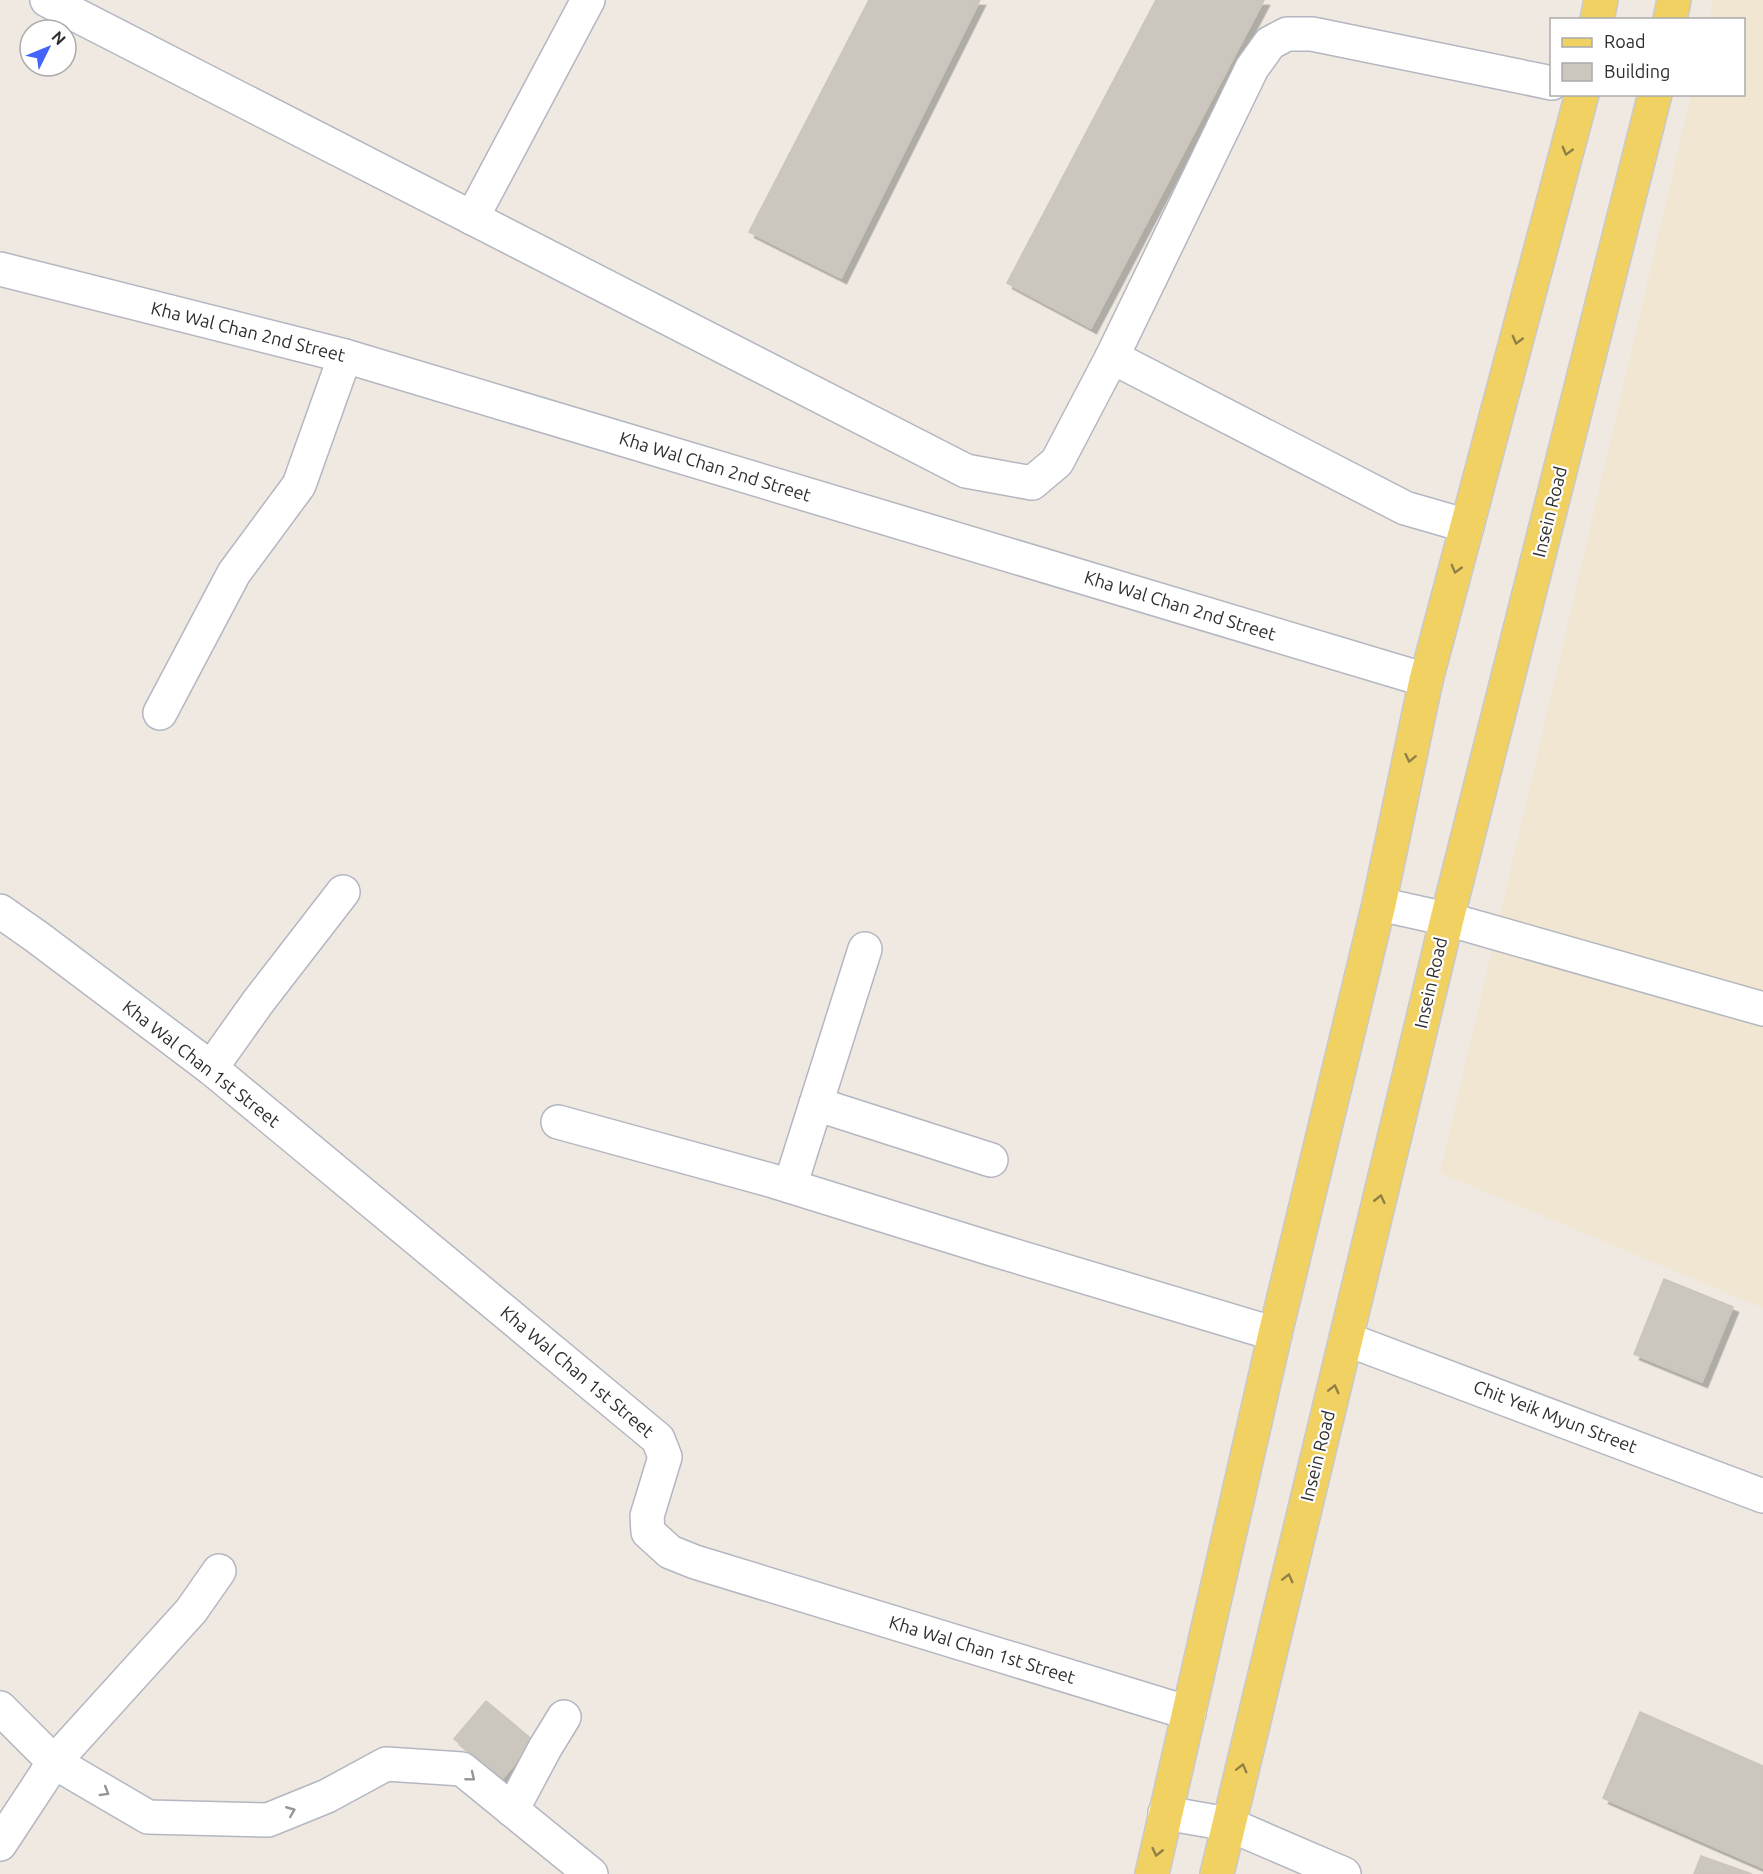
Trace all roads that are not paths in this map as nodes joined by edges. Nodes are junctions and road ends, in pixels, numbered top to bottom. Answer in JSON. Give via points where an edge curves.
{"nodes":[{"id":1,"x":47,"y":0,"type":"edge"},
{"id":2,"x":588,"y":0,"type":"edge"},
{"id":3,"x":1601,"y":0,"type":"edge"},
{"id":4,"x":1674,"y":0,"type":"edge"},
{"id":5,"x":1597,"y":18,"type":"edge"},
{"id":6,"x":1670,"y":18,"type":"edge"},
{"id":7,"x":1550,"y":83,"type":"edge"},
{"id":8,"x":1581,"y":96,"type":"edge"},
{"id":9,"x":1654,"y":96,"type":"edge"},
{"id":10,"x":472,"y":218,"type":"junction"},
{"id":11,"x":0,"y":269,"type":"edge"},
{"id":12,"x":345,"y":356,"type":"junction"},
{"id":13,"x":1112,"y":357,"type":"junction"},
{"id":14,"x":1467,"y":526,"type":"junction"},
{"id":15,"x":1426,"y":680,"type":"junction"},
{"id":16,"x":160,"y":713,"type":"dead end"},
{"id":17,"x":343,"y":892,"type":"dead end"},
{"id":18,"x":1379,"y":904,"type":"junction"},
{"id":19,"x":0,"y":911,"type":"edge"},
{"id":20,"x":1447,"y":919,"type":"junction"},
{"id":21,"x":865,"y":950,"type":"dead end"},
{"id":22,"x":1763,"y":1008,"type":"edge"},
{"id":23,"x":211,"y":1068,"type":"junction"},
{"id":24,"x":816,"y":1104,"type":"junction"},
{"id":25,"x":558,"y":1122,"type":"dead end"},
{"id":26,"x":991,"y":1160,"type":"dead end"},
{"id":27,"x":790,"y":1186,"type":"junction"},
{"id":28,"x":1275,"y":1334,"type":"junction"},
{"id":29,"x":1346,"y":1339,"type":"junction"},
{"id":30,"x":1763,"y":1496,"type":"edge"},
{"id":31,"x":219,"y":1571,"type":"dead end"},
{"id":32,"x":0,"y":1708,"type":"edge"},
{"id":33,"x":1189,"y":1713,"type":"junction"},
{"id":34,"x":564,"y":1717,"type":"dead end"},
{"id":35,"x":54,"y":1762,"type":"junction"},
{"id":36,"x":512,"y":1810,"type":"junction"},
{"id":37,"x":1166,"y":1813,"type":"junction"},
{"id":38,"x":1228,"y":1824,"type":"junction"},
{"id":39,"x":0,"y":1844,"type":"edge"},
{"id":40,"x":591,"y":1874,"type":"edge"},
{"id":41,"x":1152,"y":1874,"type":"edge"},
{"id":42,"x":1217,"y":1874,"type":"edge"},
{"id":43,"x":1344,"y":1874,"type":"edge"}],
"edges":[{"from":1,"to":10,"type":"street"},
{"from":2,"to":10,"type":"street"},
{"from":3,"to":5,"type":"main road"},
{"from":4,"to":6,"type":"main road"},
{"from":7,"to":13,"type":"street","via":[[1312,34],[1287,34],[1270,43],[1252,68]]},
{"from":8,"to":14,"type":"main road","one_way":true},
{"from":9,"to":20,"type":"main road","name":"Insein Road"},
{"from":10,"to":13,"type":"street","via":[[966,471],[1032,483],[1057,462]]},
{"from":11,"to":12,"type":"street","name":"Kha Wal Chan 2nd Street"},
{"from":12,"to":15,"type":"street","name":"Kha Wal Chan 2nd Street"},
{"from":12,"to":16,"type":"street","via":[[299,485],[234,573]]},
{"from":13,"to":14,"type":"street","via":[[1405,508]]},
{"from":14,"to":15,"type":"main road","one_way":true},
{"from":15,"to":18,"type":"main road","one_way":true},
{"from":17,"to":23,"type":"street"},
{"from":18,"to":20,"type":"street"},
{"from":18,"to":28,"type":"main road"},
{"from":19,"to":23,"type":"street","name":"Kha Wal Chan 1st Street"},
{"from":20,"to":22,"type":"street"},
{"from":29,"to":20,"type":"main road","name":"Insein Road","one_way":true},
{"from":21,"to":24,"type":"street"},
{"from":23,"to":33,"type":"street","name":"Kha Wal Chan 1st Street","via":[[658,1440],[665,1457],[647,1516],[648,1532],[670,1552]]},
{"from":24,"to":26,"type":"street"},
{"from":24,"to":27,"type":"street"},
{"from":25,"to":27,"type":"street"},
{"from":27,"to":28,"type":"street"},
{"from":28,"to":33,"type":"main road"},
{"from":29,"to":30,"type":"street","name":"Chit Yeik Myun Street"},
{"from":38,"to":29,"type":"main road","name":"Insein Road","one_way":true},
{"from":31,"to":35,"type":"street","via":[[190,1611]]},
{"from":32,"to":35,"type":"street"},
{"from":33,"to":37,"type":"main road"},
{"from":34,"to":36,"type":"street"},
{"from":35,"to":36,"type":"street","one_way":true,"via":[[148,1817],[268,1820],[327,1796],[386,1764],[462,1769]]},
{"from":35,"to":39,"type":"street"},
{"from":36,"to":40,"type":"street"},
{"from":37,"to":38,"type":"street"},
{"from":37,"to":41,"type":"main road","one_way":true},
{"from":38,"to":42,"type":"main road","name":"Insein Road"},
{"from":38,"to":43,"type":"street"}]}
